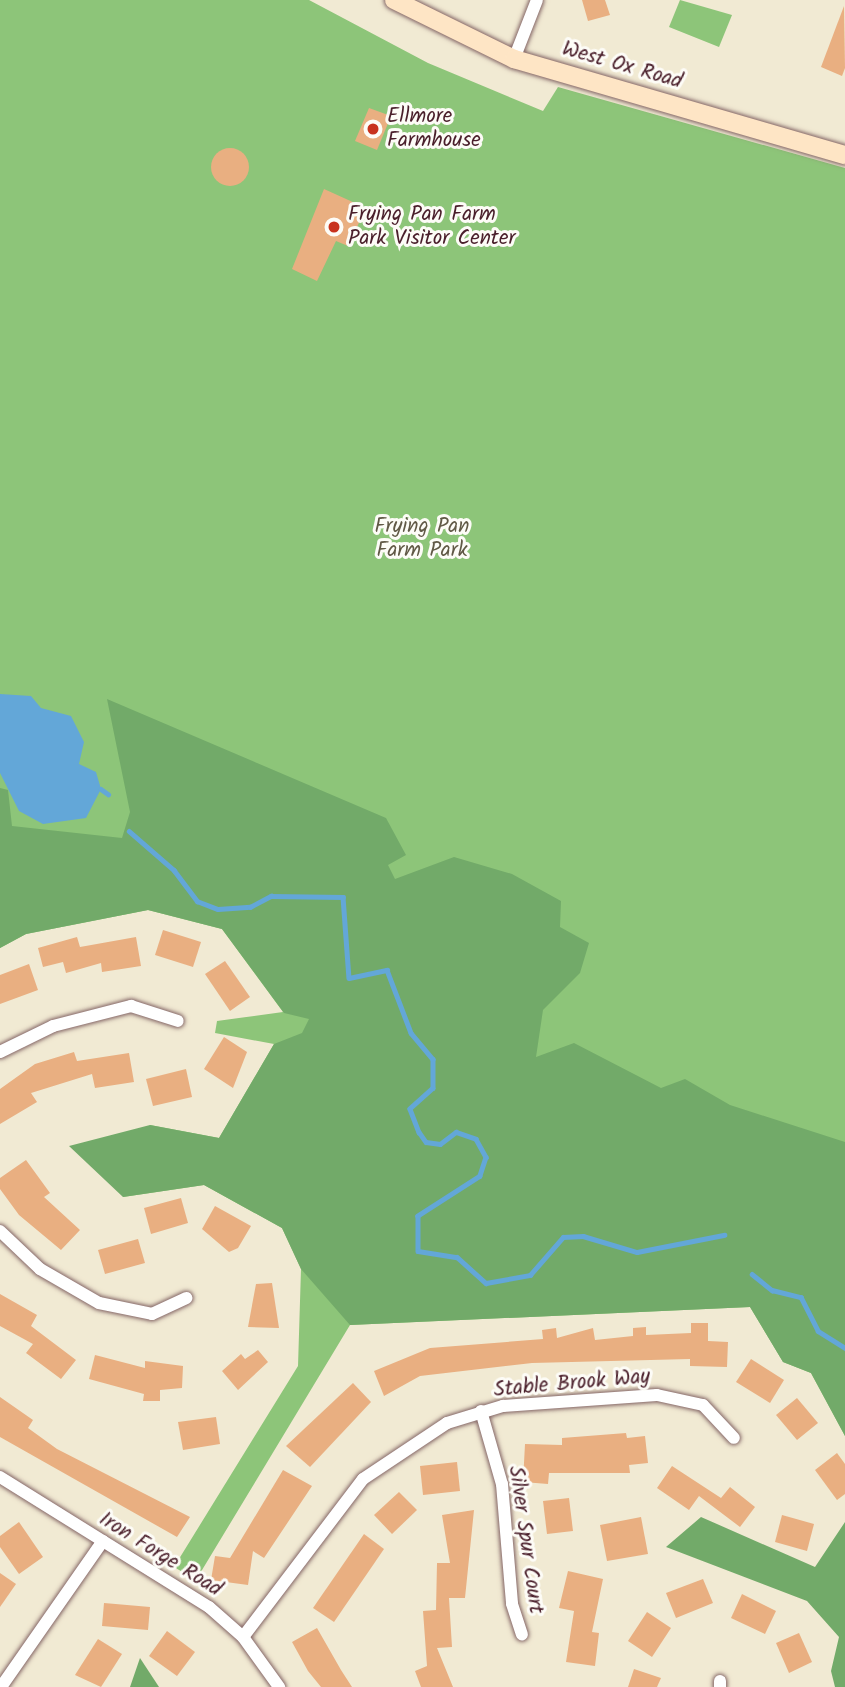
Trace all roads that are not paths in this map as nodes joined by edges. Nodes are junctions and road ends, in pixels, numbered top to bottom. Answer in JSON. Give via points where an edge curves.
{"nodes":[{"id":1,"x":394,"y":0,"type":"edge"},
{"id":2,"x":537,"y":0,"type":"edge"},
{"id":3,"x":514,"y":59,"type":"junction"},
{"id":4,"x":845,"y":155,"type":"edge"},
{"id":5,"x":178,"y":1021,"type":"dead end"},
{"id":6,"x":0,"y":1052,"type":"edge"},
{"id":7,"x":0,"y":1231,"type":"edge"},
{"id":8,"x":187,"y":1298,"type":"dead end"},
{"id":9,"x":481,"y":1411,"type":"junction"},
{"id":10,"x":733,"y":1438,"type":"dead end"},
{"id":11,"x":0,"y":1477,"type":"edge"},
{"id":12,"x":103,"y":1541,"type":"junction"},
{"id":13,"x":522,"y":1634,"type":"dead end"},
{"id":14,"x":243,"y":1637,"type":"junction"},
{"id":15,"x":1,"y":1687,"type":"edge"},
{"id":16,"x":279,"y":1687,"type":"edge"}],
"edges":[{"from":1,"to":3,"type":"main road","name":"West Ox Road"},
{"from":2,"to":3,"type":"street"},
{"from":3,"to":4,"type":"main road","name":"West Ox Road"},
{"from":5,"to":6,"type":"street","via":[[131,1006],[53,1026]]},
{"from":7,"to":8,"type":"street","via":[[40,1269],[99,1303],[152,1314]]},
{"from":9,"to":10,"type":"street","name":"Stable Brook Way","via":[[657,1395],[703,1405]]},
{"from":9,"to":13,"type":"street","name":"Silver Spur Court","via":[[502,1484],[512,1604]]},
{"from":9,"to":14,"type":"street","name":"Stable Brook Way","via":[[419,1437],[363,1479]]},
{"from":11,"to":12,"type":"street","name":"Iron Forge Road"},
{"from":12,"to":14,"type":"street","name":"Iron Forge Road","via":[[209,1607]]},
{"from":12,"to":15,"type":"street"},
{"from":14,"to":16,"type":"street","name":"Iron Forge Road"}]}
